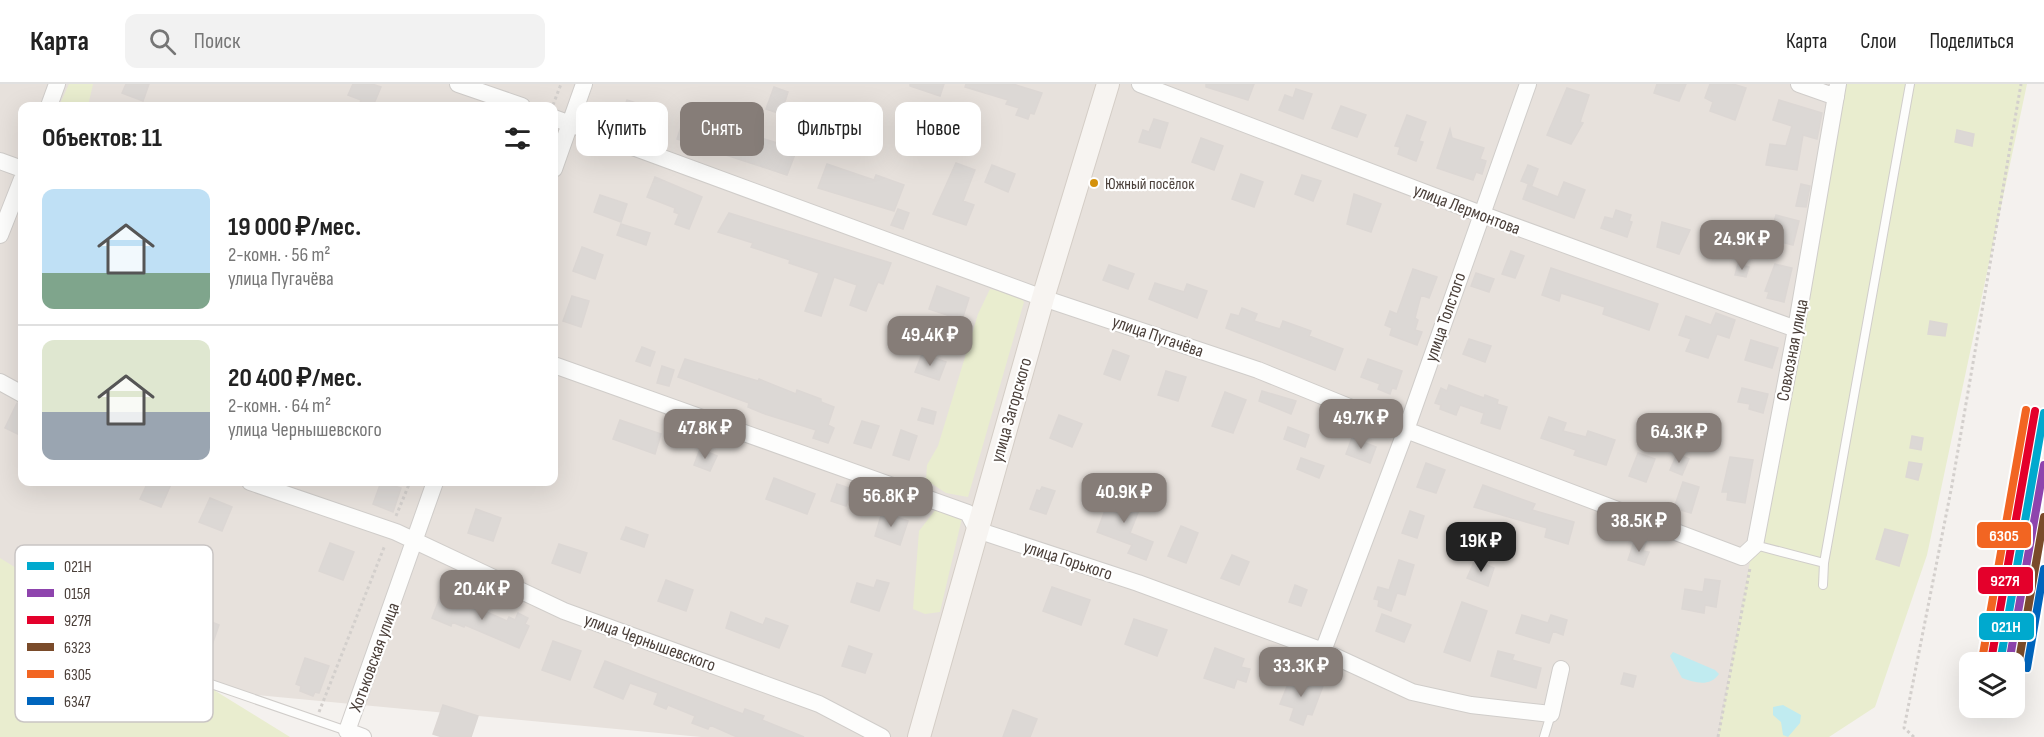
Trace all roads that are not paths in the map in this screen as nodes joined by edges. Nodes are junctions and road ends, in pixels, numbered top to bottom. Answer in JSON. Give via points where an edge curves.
{"nodes":[{"id":1,"x":57,"y":84,"type":"edge"},
{"id":2,"x":458,"y":84,"type":"edge"},
{"id":3,"x":585,"y":84,"type":"edge"},
{"id":4,"x":1108,"y":84,"type":"edge"},
{"id":5,"x":1140,"y":84,"type":"edge"},
{"id":6,"x":1527,"y":84,"type":"edge"},
{"id":7,"x":1799,"y":84,"type":"edge"},
{"id":8,"x":1910,"y":84,"type":"edge"},
{"id":9,"x":1837,"y":90,"type":"edge"},
{"id":10,"x":50,"y":102,"type":"edge"},
{"id":11,"x":510,"y":102,"type":"edge"},
{"id":12,"x":558,"y":120,"type":"edge"},
{"id":13,"x":570,"y":124,"type":"junction"},
{"id":14,"x":558,"y":158,"type":"edge"},
{"id":15,"x":0,"y":161,"type":"edge"},
{"id":16,"x":18,"y":168,"type":"edge"},
{"id":17,"x":18,"y":188,"type":"edge"},
{"id":18,"x":1481,"y":214,"type":"junction"},
{"id":19,"x":0,"y":235,"type":"edge"},
{"id":20,"x":1043,"y":298,"type":"junction"},
{"id":21,"x":1796,"y":329,"type":"junction"},
{"id":22,"x":558,"y":366,"type":"edge"},
{"id":23,"x":0,"y":382,"type":"edge"},
{"id":24,"x":18,"y":392,"type":"edge"},
{"id":25,"x":1406,"y":430,"type":"junction"},
{"id":26,"x":262,"y":486,"type":"edge"},
{"id":27,"x":434,"y":486,"type":"edge"},
{"id":28,"x":977,"y":530,"type":"junction"},
{"id":29,"x":415,"y":540,"type":"junction"},
{"id":30,"x":1755,"y":545,"type":"junction"},
{"id":31,"x":1824,"y":563,"type":"junction"},
{"id":32,"x":1823,"y":585,"type":"dead end"},
{"id":33,"x":1323,"y":651,"type":"junction"},
{"id":34,"x":1561,"y":669,"type":"dead end"},
{"id":35,"x":213,"y":685,"type":"edge"},
{"id":36,"x":1551,"y":714,"type":"junction"},
{"id":37,"x":355,"y":734,"type":"edge"},
{"id":38,"x":882,"y":737,"type":"edge"},
{"id":39,"x":919,"y":737,"type":"edge"},
{"id":40,"x":1544,"y":737,"type":"edge"}],
"edges":[{"from":1,"to":10,"type":"street"},
{"from":2,"to":11,"type":"street"},
{"from":3,"to":13,"type":"street"},
{"from":4,"to":20,"type":"main road","name":"улица Загорского"},
{"from":5,"to":18,"type":"street","name":"улица Лермонтова"},
{"from":6,"to":18,"type":"street","name":"улица Толстого"},
{"from":7,"to":9,"type":"street"},
{"from":8,"to":31,"type":"lane"},
{"from":9,"to":21,"type":"street","name":"Совхозная улица"},
{"from":12,"to":13,"type":"street","name":"улица Пугачёва"},
{"from":13,"to":14,"type":"street"},
{"from":13,"to":20,"type":"street","name":"улица Пугачёва"},
{"from":15,"to":16,"type":"street"},
{"from":17,"to":19,"type":"street"},
{"from":18,"to":21,"type":"street","name":"улица Лермонтова"},
{"from":18,"to":25,"type":"street","name":"улица Толстого"},
{"from":20,"to":25,"type":"street","name":"улица Пугачёва","via":[[1258,370]]},
{"from":20,"to":28,"type":"main road","name":"улица Загорского"},
{"from":21,"to":30,"type":"street","name":"Совхозная улица"},
{"from":22,"to":28,"type":"street","name":"улица Горького","via":[[968,513]]},
{"from":23,"to":24,"type":"street"},
{"from":25,"to":30,"type":"street","name":"улица Пугачёва","via":[[1742,557]]},
{"from":25,"to":33,"type":"street","name":"улица Толстого"},
{"from":26,"to":29,"type":"street","name":"улица Чернышевского"},
{"from":27,"to":29,"type":"street","name":"Хотьковская улица"},
{"from":28,"to":33,"type":"street","name":"улица Горького","via":[[1138,583]]},
{"from":28,"to":39,"type":"main road","name":"улица Загорского"},
{"from":29,"to":37,"type":"street","name":"Хотьковская улица"},
{"from":29,"to":38,"type":"street","name":"улица Чернышевского","via":[[564,611],[819,704]]},
{"from":30,"to":31,"type":"lane"},
{"from":31,"to":32,"type":"lane"},
{"from":33,"to":36,"type":"street","name":"улица Горького","via":[[1412,693],[1471,705]]},
{"from":34,"to":36,"type":"street"},
{"from":35,"to":37,"type":"lane"},
{"from":36,"to":40,"type":"lane"}]}
